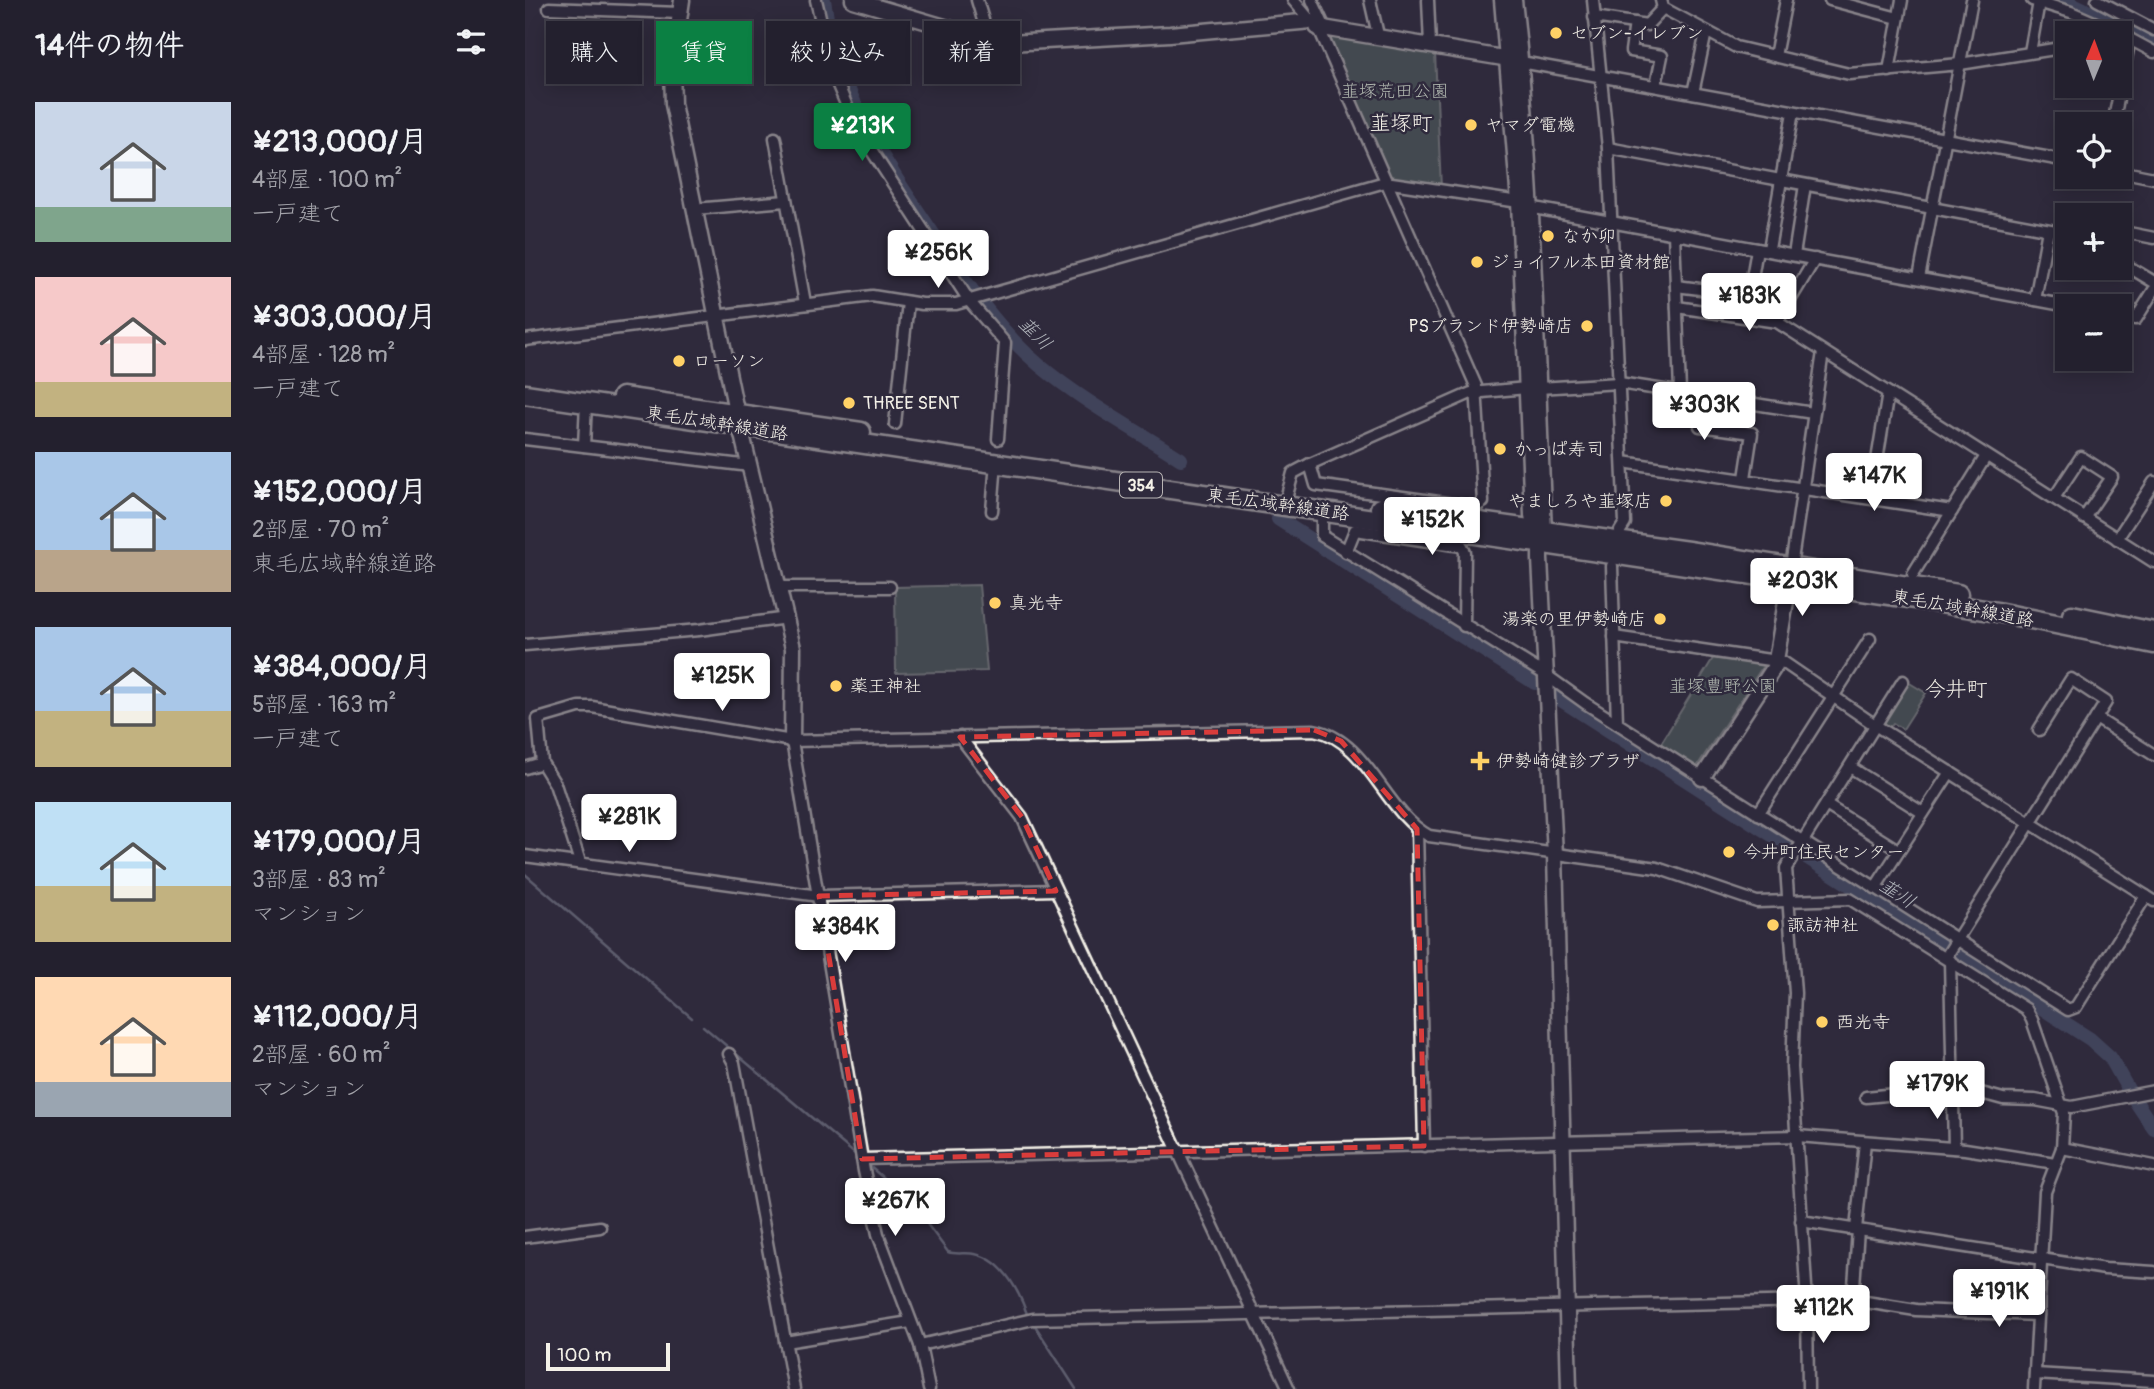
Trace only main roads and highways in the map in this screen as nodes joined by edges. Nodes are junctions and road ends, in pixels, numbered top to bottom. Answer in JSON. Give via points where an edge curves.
{"nodes":[{"id":1,"x":525,"y":384,"type":"edge"},
{"id":2,"x":525,"y":394,"type":"edge"},
{"id":3,"x":740,"y":420,"type":"junction"},
{"id":4,"x":1539,"y":535,"type":"junction"},
{"id":5,"x":1791,"y":574,"type":"junction"},
{"id":6,"x":2154,"y":632,"type":"edge"},
{"id":7,"x":2154,"y":644,"type":"edge"}],
"edges":[{"from":1,"to":3,"type":"highway","name":"東毛広域幹線道路","number":"354"},
{"from":2,"to":3,"type":"highway","name":"東毛広域幹線道路","number":"354"},
{"from":3,"to":4,"type":"highway","name":"東毛広域幹線道路","number":"354","via":[[1287,495]]},
{"from":3,"to":4,"type":"highway","name":"東毛広域幹線道路","number":"354","via":[[1322,510]]},
{"from":4,"to":5,"type":"highway","name":"東毛広域幹線道路","number":"354"},
{"from":5,"to":6,"type":"highway","name":"東毛広域幹線道路","number":"354","via":[[1907,584]]},
{"from":5,"to":7,"type":"highway","name":"東毛広域幹線道路","number":"354"}]}
